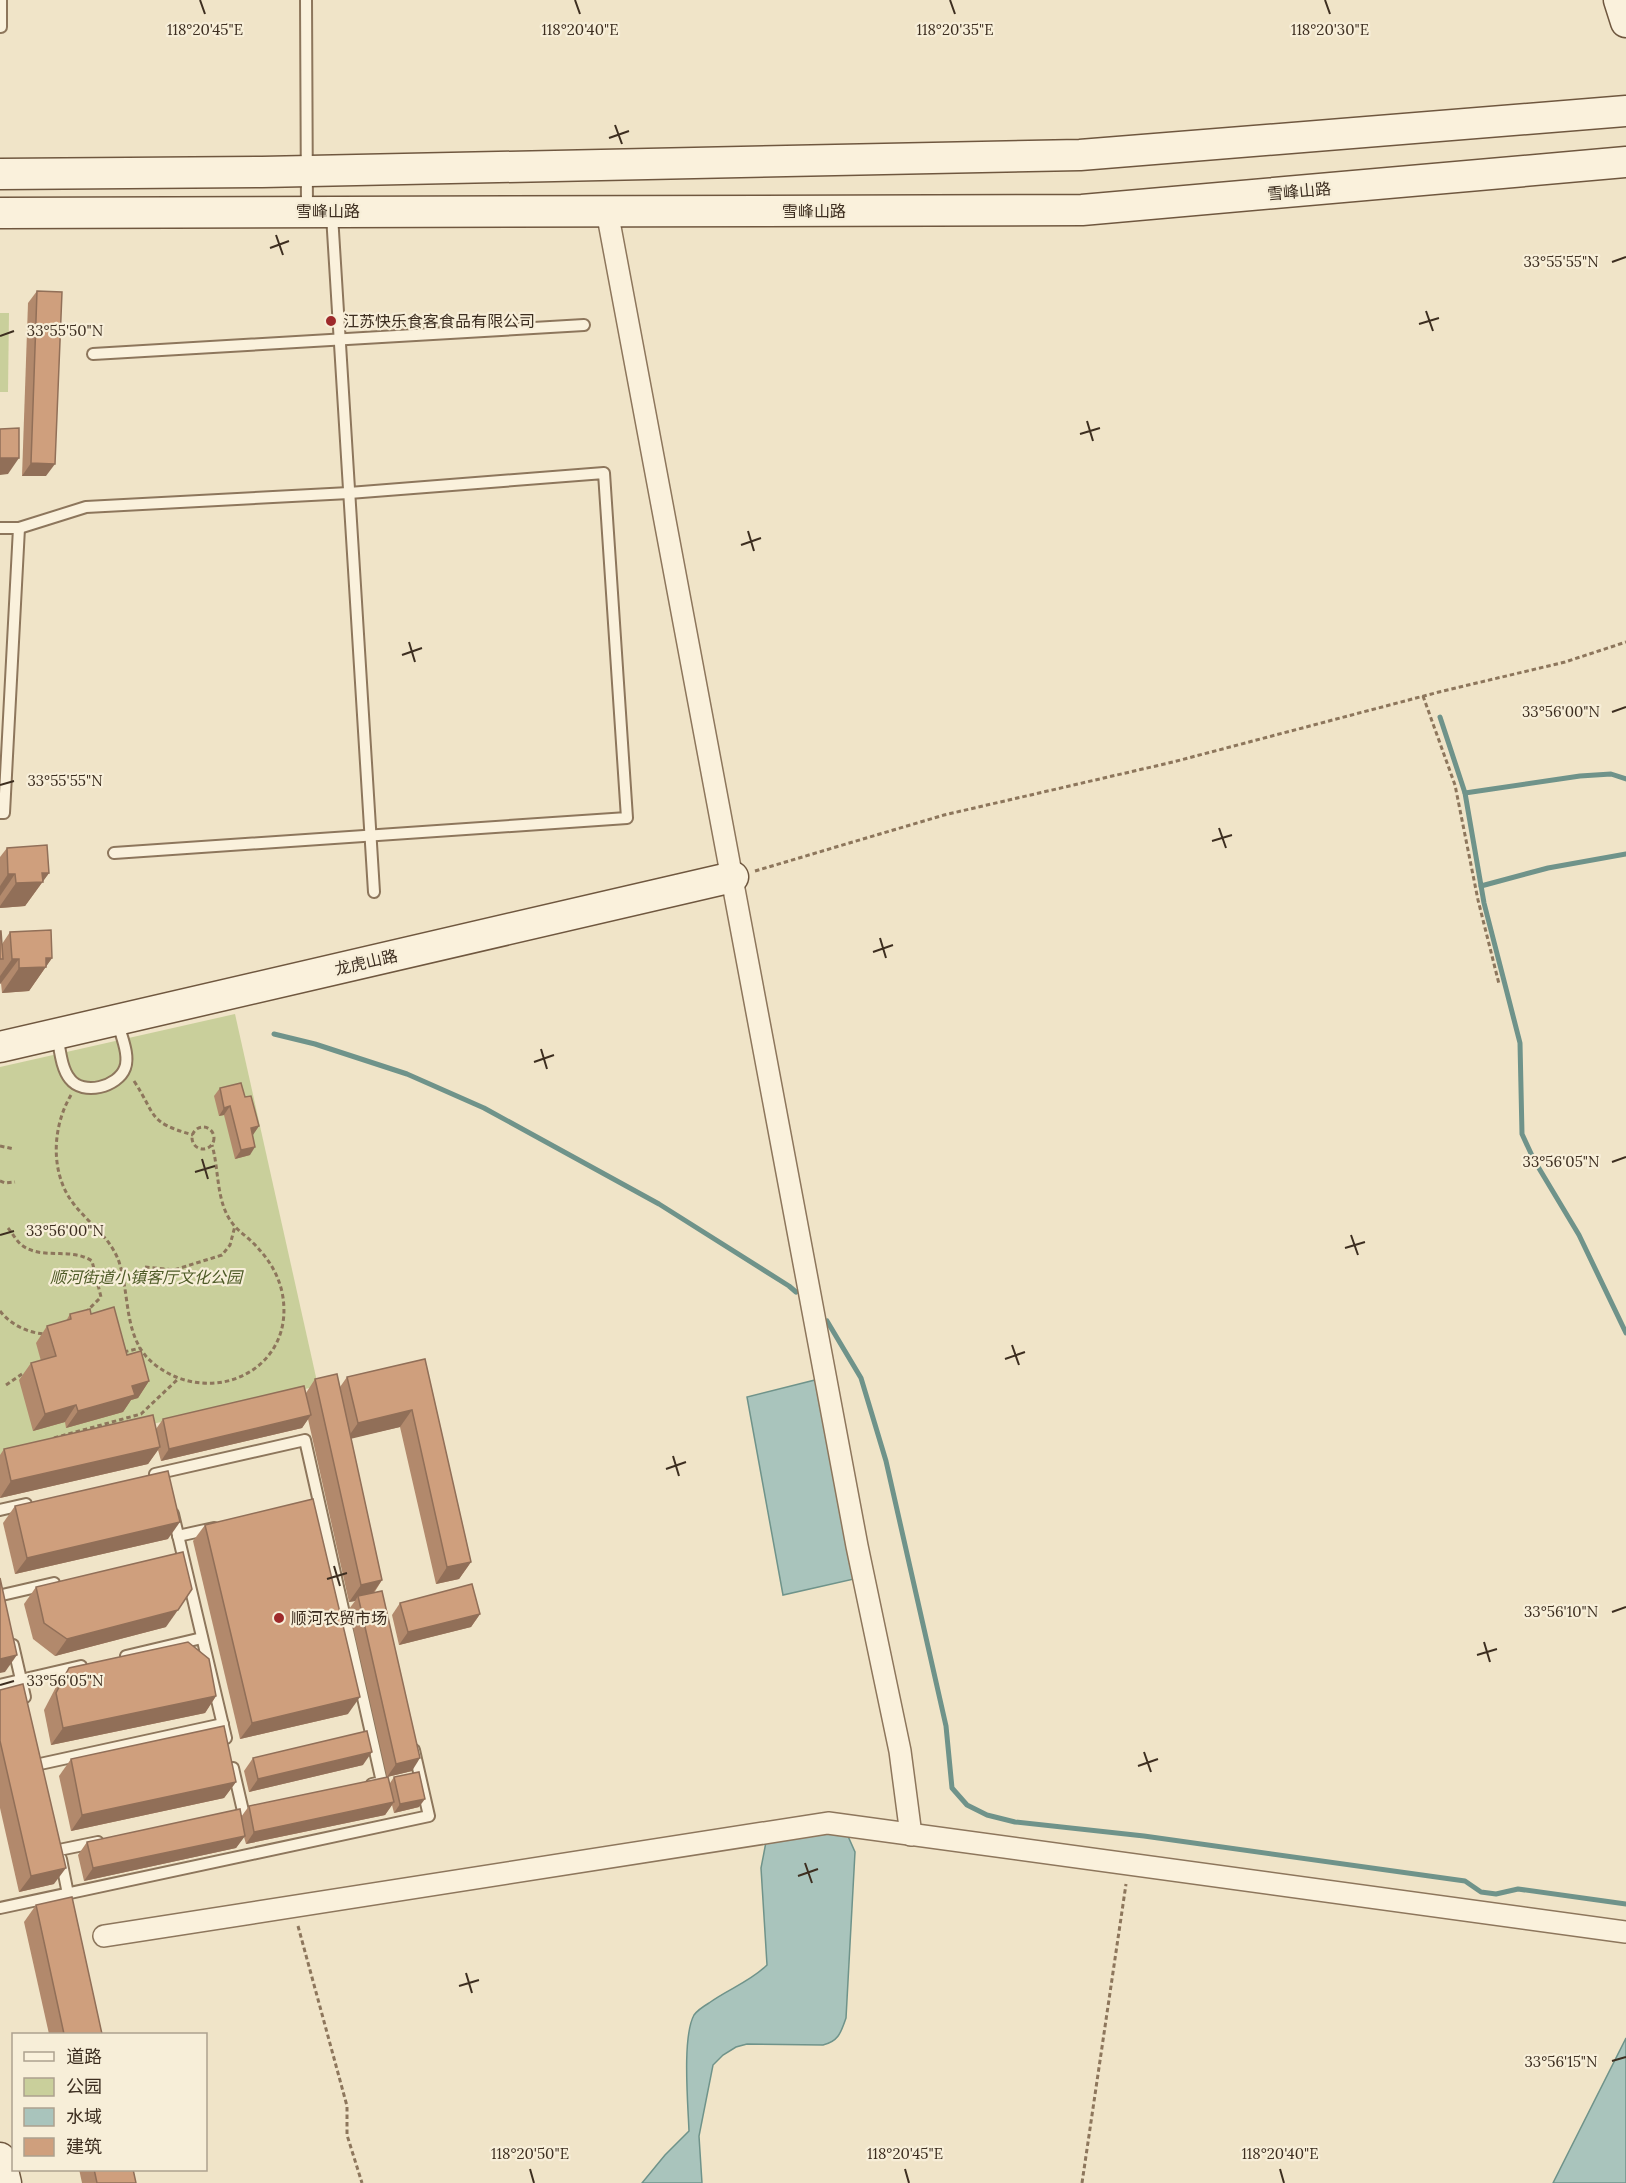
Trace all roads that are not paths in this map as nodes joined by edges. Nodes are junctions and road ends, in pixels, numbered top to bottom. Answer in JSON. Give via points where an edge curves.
{"nodes":[{"id":1,"x":1,"y":0,"type":"edge"},
{"id":2,"x":306,"y":0,"type":"edge"},
{"id":3,"x":1619,"y":0,"type":"edge"},
{"id":4,"x":1626,"y":22,"type":"edge"},
{"id":5,"x":1,"y":27,"type":"edge"},
{"id":6,"x":1626,"y":111,"type":"edge"},
{"id":7,"x":1626,"y":162,"type":"edge"},
{"id":8,"x":307,"y":171,"type":"junction"},
{"id":9,"x":0,"y":174,"type":"edge"},
{"id":10,"x":319,"y":211,"type":"junction"},
{"id":11,"x":607,"y":211,"type":"junction"},
{"id":12,"x":0,"y":213,"type":"edge"},
{"id":13,"x":584,"y":325,"type":"dead end"},
{"id":14,"x":340,"y":341,"type":"junction"},
{"id":15,"x":93,"y":354,"type":"dead end"},
{"id":16,"x":350,"y":493,"type":"junction"},
{"id":17,"x":0,"y":528,"type":"edge"},
{"id":18,"x":19,"y":528,"type":"junction"},
{"id":19,"x":0,"y":813,"type":"edge"},
{"id":20,"x":371,"y":835,"type":"junction"},
{"id":21,"x":114,"y":853,"type":"dead end"},
{"id":22,"x":732,"y":877,"type":"junction"},
{"id":23,"x":374,"y":892,"type":"dead end"},
{"id":24,"x":117,"y":1020,"type":"junction"},
{"id":25,"x":57,"y":1034,"type":"junction"},
{"id":26,"x":0,"y":1047,"type":"edge"},
{"id":27,"x":142,"y":1477,"type":"edge"},
{"id":28,"x":33,"y":1502,"type":"edge"},
{"id":29,"x":171,"y":1504,"type":"edge"},
{"id":30,"x":0,"y":1510,"type":"edge"},
{"id":31,"x":222,"y":1526,"type":"edge"},
{"id":32,"x":178,"y":1536,"type":"junction"},
{"id":33,"x":69,"y":1579,"type":"edge"},
{"id":34,"x":2,"y":1596,"type":"edge"},
{"id":35,"x":11,"y":1638,"type":"edge"},
{"id":36,"x":202,"y":1638,"type":"junction"},
{"id":37,"x":111,"y":1659,"type":"edge"},
{"id":38,"x":89,"y":1664,"type":"edge"},
{"id":39,"x":21,"y":1680,"type":"junction"},
{"id":40,"x":0,"y":1685,"type":"edge"},
{"id":41,"x":28,"y":1712,"type":"edge"},
{"id":42,"x":222,"y":1724,"type":"junction"},
{"id":43,"x":412,"y":1738,"type":"edge"},
{"id":44,"x":40,"y":1764,"type":"edge"},
{"id":45,"x":359,"y":1787,"type":"edge"},
{"id":46,"x":255,"y":1809,"type":"edge"},
{"id":47,"x":243,"y":1811,"type":"junction"},
{"id":48,"x":231,"y":1814,"type":"edge"},
{"id":49,"x":911,"y":1835,"type":"junction"},
{"id":50,"x":105,"y":1840,"type":"edge"},
{"id":51,"x":69,"y":1894,"type":"junction"},
{"id":52,"x":0,"y":1908,"type":"edge"},
{"id":53,"x":1626,"y":1932,"type":"edge"},
{"id":54,"x":104,"y":1936,"type":"dead end"},
{"id":55,"x":0,"y":2158,"type":"edge"},
{"id":56,"x":6,"y":2183,"type":"edge"}],
"edges":[{"from":1,"to":5,"type":"lane"},
{"from":2,"to":8,"type":"lane"},
{"from":3,"to":4,"type":"main road"},
{"from":6,"to":8,"type":"main road","via":[[1080,155]]},
{"from":7,"to":11,"type":"main road","name":"雪峰山路","via":[[1082,210]]},
{"from":8,"to":9,"type":"main road"},
{"from":8,"to":10,"type":"lane"},
{"from":10,"to":11,"type":"main road","name":"雪峰山路"},
{"from":10,"to":12,"type":"main road","name":"雪峰山路"},
{"from":10,"to":14,"type":"lane"},
{"from":11,"to":22,"type":"street"},
{"from":13,"to":14,"type":"lane"},
{"from":14,"to":15,"type":"lane"},
{"from":14,"to":16,"type":"lane"},
{"from":16,"to":18,"type":"lane","via":[[86,507]]},
{"from":16,"to":20,"type":"lane"},
{"from":16,"to":20,"type":"lane","via":[[604,473],[627,819]]},
{"from":17,"to":18,"type":"lane"},
{"from":18,"to":19,"type":"lane","via":[[4,813]]},
{"from":20,"to":21,"type":"lane"},
{"from":20,"to":23,"type":"lane"},
{"from":22,"to":24,"type":"main road","name":"龙虎山路"},
{"from":22,"to":49,"type":"street","via":[[856,1546],[900,1751]]},
{"from":24,"to":25,"type":"main road","name":"龙虎山路"},
{"from":24,"to":25,"type":"lane","via":[[126,1053],[125,1069],[109,1084],[88,1089],[77,1086],[67,1074]]},
{"from":25,"to":26,"type":"main road","name":"龙虎山路"},
{"from":27,"to":45,"type":"lane","via":[[165,1478],[305,1440],[314,1505],[382,1782]]},
{"from":28,"to":30,"type":"lane"},
{"from":29,"to":32,"type":"lane"},
{"from":31,"to":32,"type":"lane"},
{"from":32,"to":36,"type":"lane","via":[[177,1554]]},
{"from":33,"to":34,"type":"lane"},
{"from":35,"to":39,"type":"lane"},
{"from":36,"to":37,"type":"lane"},
{"from":36,"to":42,"type":"lane"},
{"from":38,"to":39,"type":"lane"},
{"from":39,"to":40,"type":"lane"},
{"from":39,"to":41,"type":"lane"},
{"from":42,"to":44,"type":"lane"},
{"from":42,"to":47,"type":"lane"},
{"from":43,"to":51,"type":"lane","via":[[429,1816]]},
{"from":46,"to":47,"type":"lane"},
{"from":47,"to":48,"type":"lane"},
{"from":49,"to":53,"type":"street"},
{"from":49,"to":54,"type":"street","via":[[828,1823]]},
{"from":50,"to":51,"type":"lane","via":[[58,1844]]},
{"from":51,"to":52,"type":"lane"},
{"from":55,"to":56,"type":"main road"}]}
